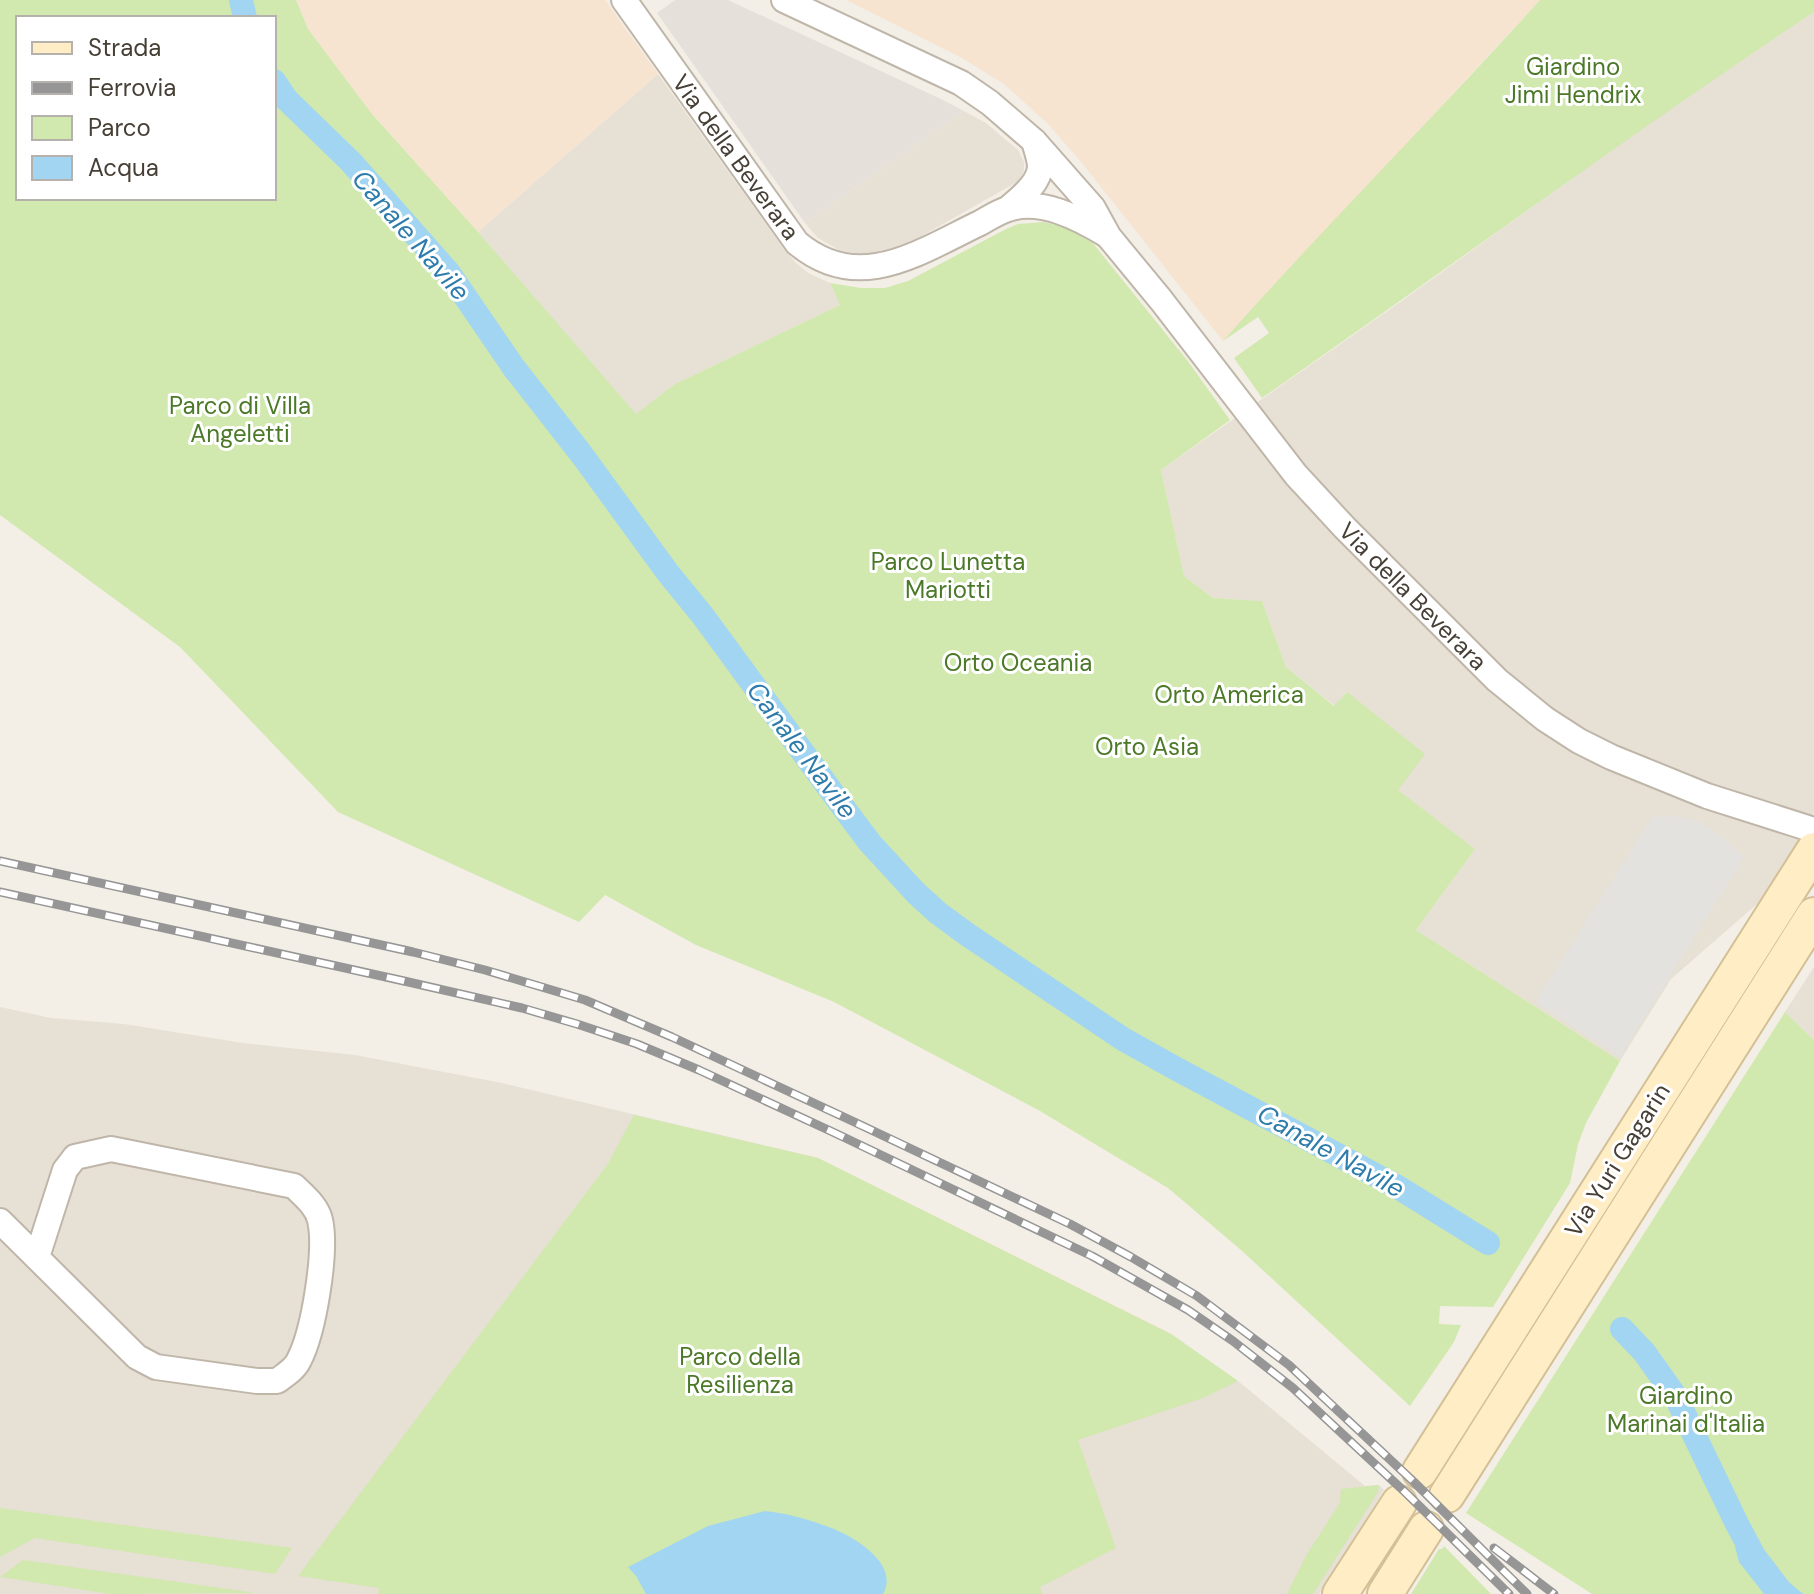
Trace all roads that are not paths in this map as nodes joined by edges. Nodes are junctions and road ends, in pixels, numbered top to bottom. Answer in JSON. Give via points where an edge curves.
{"nodes":[{"id":1,"x":624,"y":0,"type":"edge"},
{"id":2,"x":784,"y":0,"type":"edge"},
{"id":3,"x":1034,"y":141,"type":"junction"},
{"id":4,"x":1009,"y":208,"type":"junction"},
{"id":5,"x":1109,"y":237,"type":"junction"},
{"id":6,"x":1814,"y":830,"type":"edge"},
{"id":7,"x":1814,"y":850,"type":"edge"},
{"id":8,"x":1814,"y":915,"type":"edge"},
{"id":9,"x":4,"y":1232,"type":"edge"},
{"id":10,"x":37,"y":1257,"type":"junction"},
{"id":11,"x":1420,"y":1471,"type":"dead end"},
{"id":12,"x":1447,"y":1495,"type":"dead end"},
{"id":13,"x":1399,"y":1503,"type":"dead end"},
{"id":14,"x":1426,"y":1529,"type":"dead end"},
{"id":15,"x":1340,"y":1594,"type":"edge"},
{"id":16,"x":1385,"y":1594,"type":"edge"}],
"edges":[{"from":1,"to":4,"type":"street","name":"Via della Beverara","via":[[797,243],[811,255],[831,264],[871,268],[903,260]]},
{"from":2,"to":3,"type":"street","name":"Via della Beverara","via":[[961,83]]},
{"from":3,"to":4,"type":"street","name":"Via della Beverara","via":[[1039,172]]},
{"from":3,"to":5,"type":"street","name":"Via della Beverara","via":[[1093,208]]},
{"from":4,"to":5,"type":"street","name":"Via della Beverara","via":[[1050,209]]},
{"from":5,"to":6,"type":"street","name":"Via della Beverara","via":[[1320,503],[1519,699],[1611,757],[1707,796]]},
{"from":7,"to":11,"type":"main road","name":"Via Yuri Gagarin"},
{"from":8,"to":12,"type":"main road","name":"Via Yuri Gagarin"},
{"from":9,"to":10,"type":"street"},
{"from":10,"to":10,"type":"street","via":[[137,1357],[156,1367],[277,1381],[298,1363],[310,1332],[323,1250],[320,1218],[294,1186],[111,1149],[75,1157],[65,1170]]},
{"from":13,"to":15,"type":"main road"},
{"from":14,"to":16,"type":"main road"}]}
